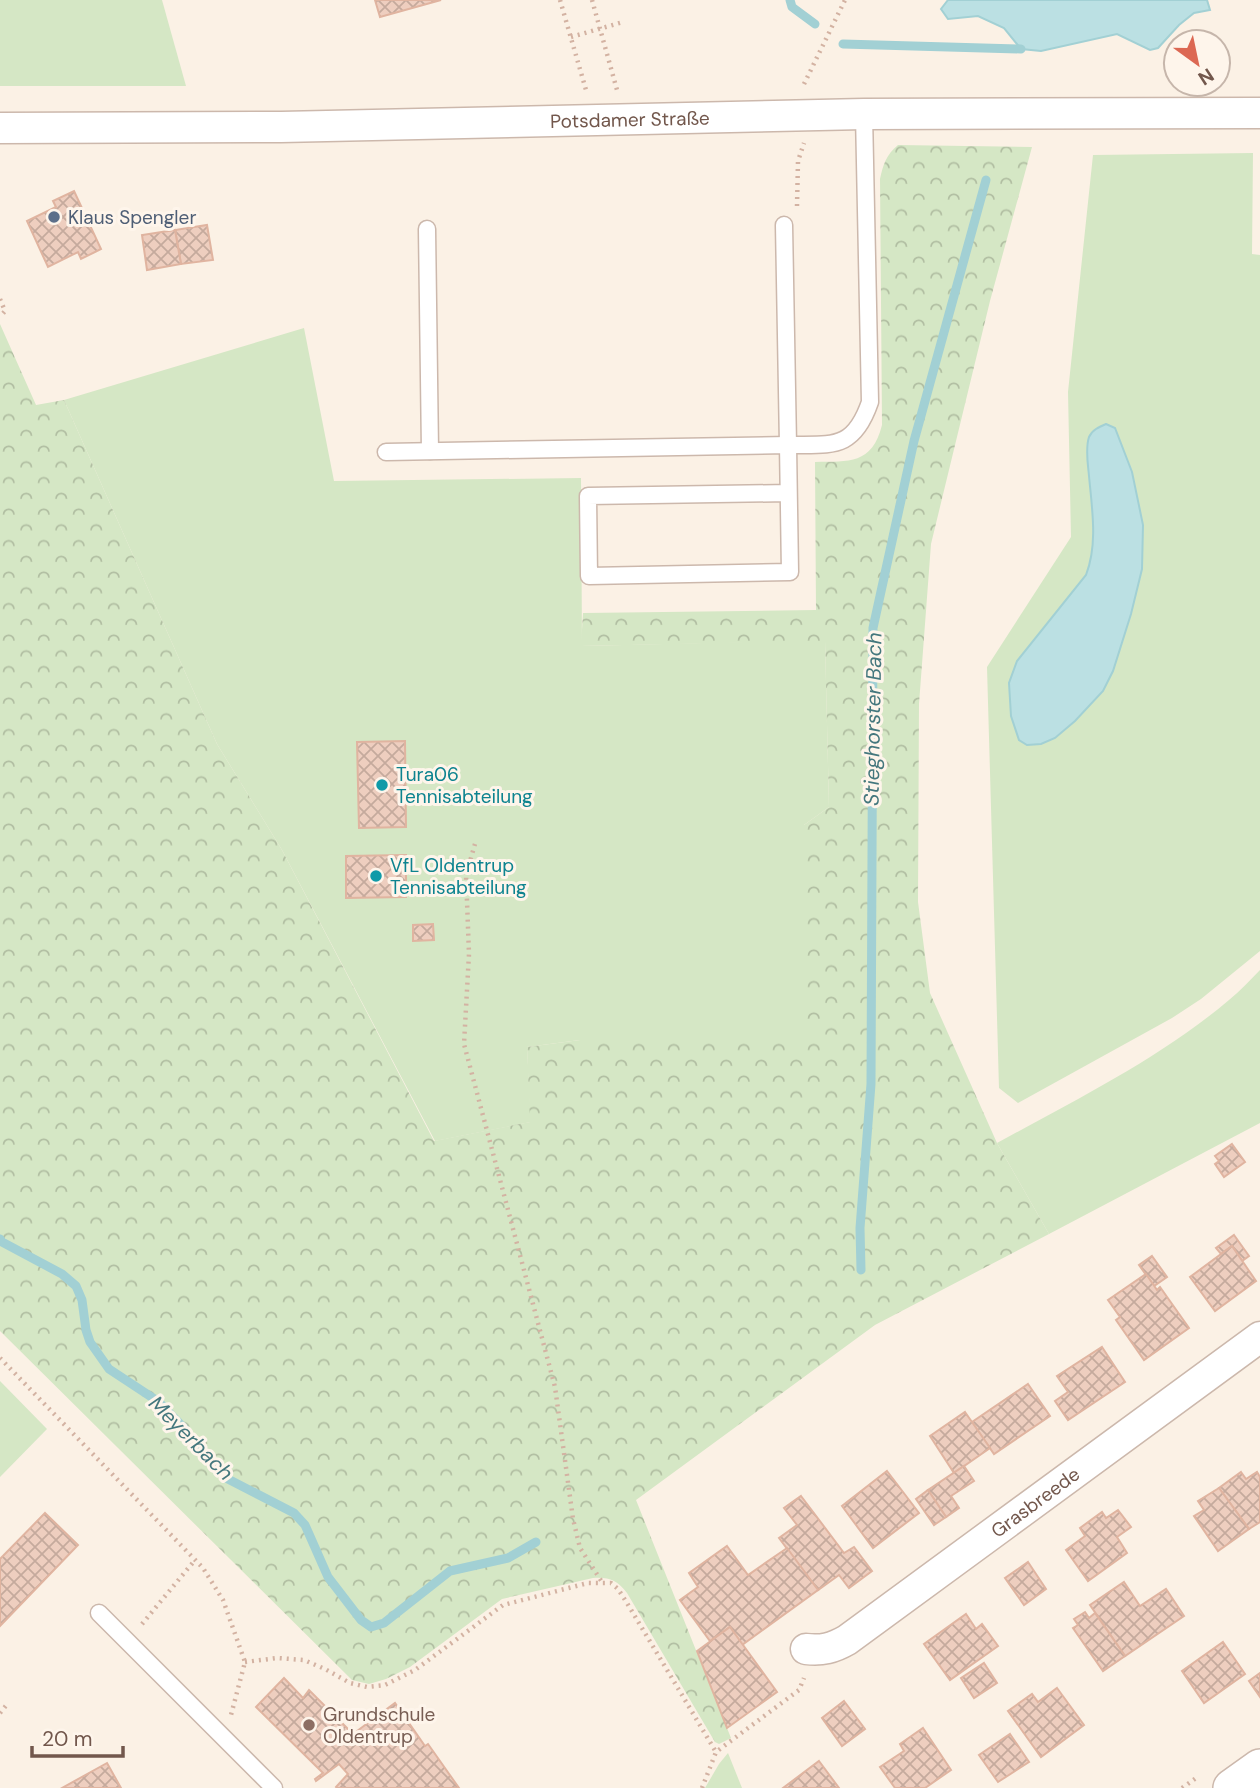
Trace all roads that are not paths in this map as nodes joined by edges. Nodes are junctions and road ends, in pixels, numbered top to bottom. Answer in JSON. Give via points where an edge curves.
{"nodes":[{"id":1,"x":1260,"y":113,"type":"edge"},
{"id":2,"x":864,"y":114,"type":"junction"},
{"id":3,"x":0,"y":128,"type":"edge"},
{"id":4,"x":784,"y":225,"type":"road end"},
{"id":5,"x":427,"y":229,"type":"dead end"},
{"id":6,"x":788,"y":445,"type":"junction"},
{"id":7,"x":430,"y":451,"type":"junction"},
{"id":8,"x":386,"y":452,"type":"dead end"},
{"id":9,"x":788,"y":493,"type":"junction"},
{"id":10,"x":1260,"y":1337,"type":"edge"},
{"id":11,"x":99,"y":1613,"type":"dead end"},
{"id":12,"x":806,"y":1649,"type":"road end"},
{"id":13,"x":1260,"y":1768,"type":"edge"},
{"id":14,"x":274,"y":1788,"type":"edge"},
{"id":15,"x":1232,"y":1788,"type":"edge"}],
"edges":[{"from":1,"to":2,"type":"street","name":"Potsdamer Straße"},
{"from":2,"to":3,"type":"street","name":"Potsdamer Straße","via":[[804,101],[281,127]]},
{"from":2,"to":6,"type":"lane","via":[[870,402],[852,435],[832,444]]},
{"from":4,"to":6,"type":"lane"},
{"from":5,"to":7,"type":"lane"},
{"from":6,"to":7,"type":"lane"},
{"from":6,"to":9,"type":"lane"},
{"from":7,"to":8,"type":"lane"},
{"from":9,"to":9,"type":"lane","via":[[790,572],[589,576],[588,496]]},
{"from":10,"to":12,"type":"street","name":"Grasbreede","via":[[848,1640],[819,1651]]},
{"from":11,"to":14,"type":"lane"},
{"from":13,"to":15,"type":"street"}]}
